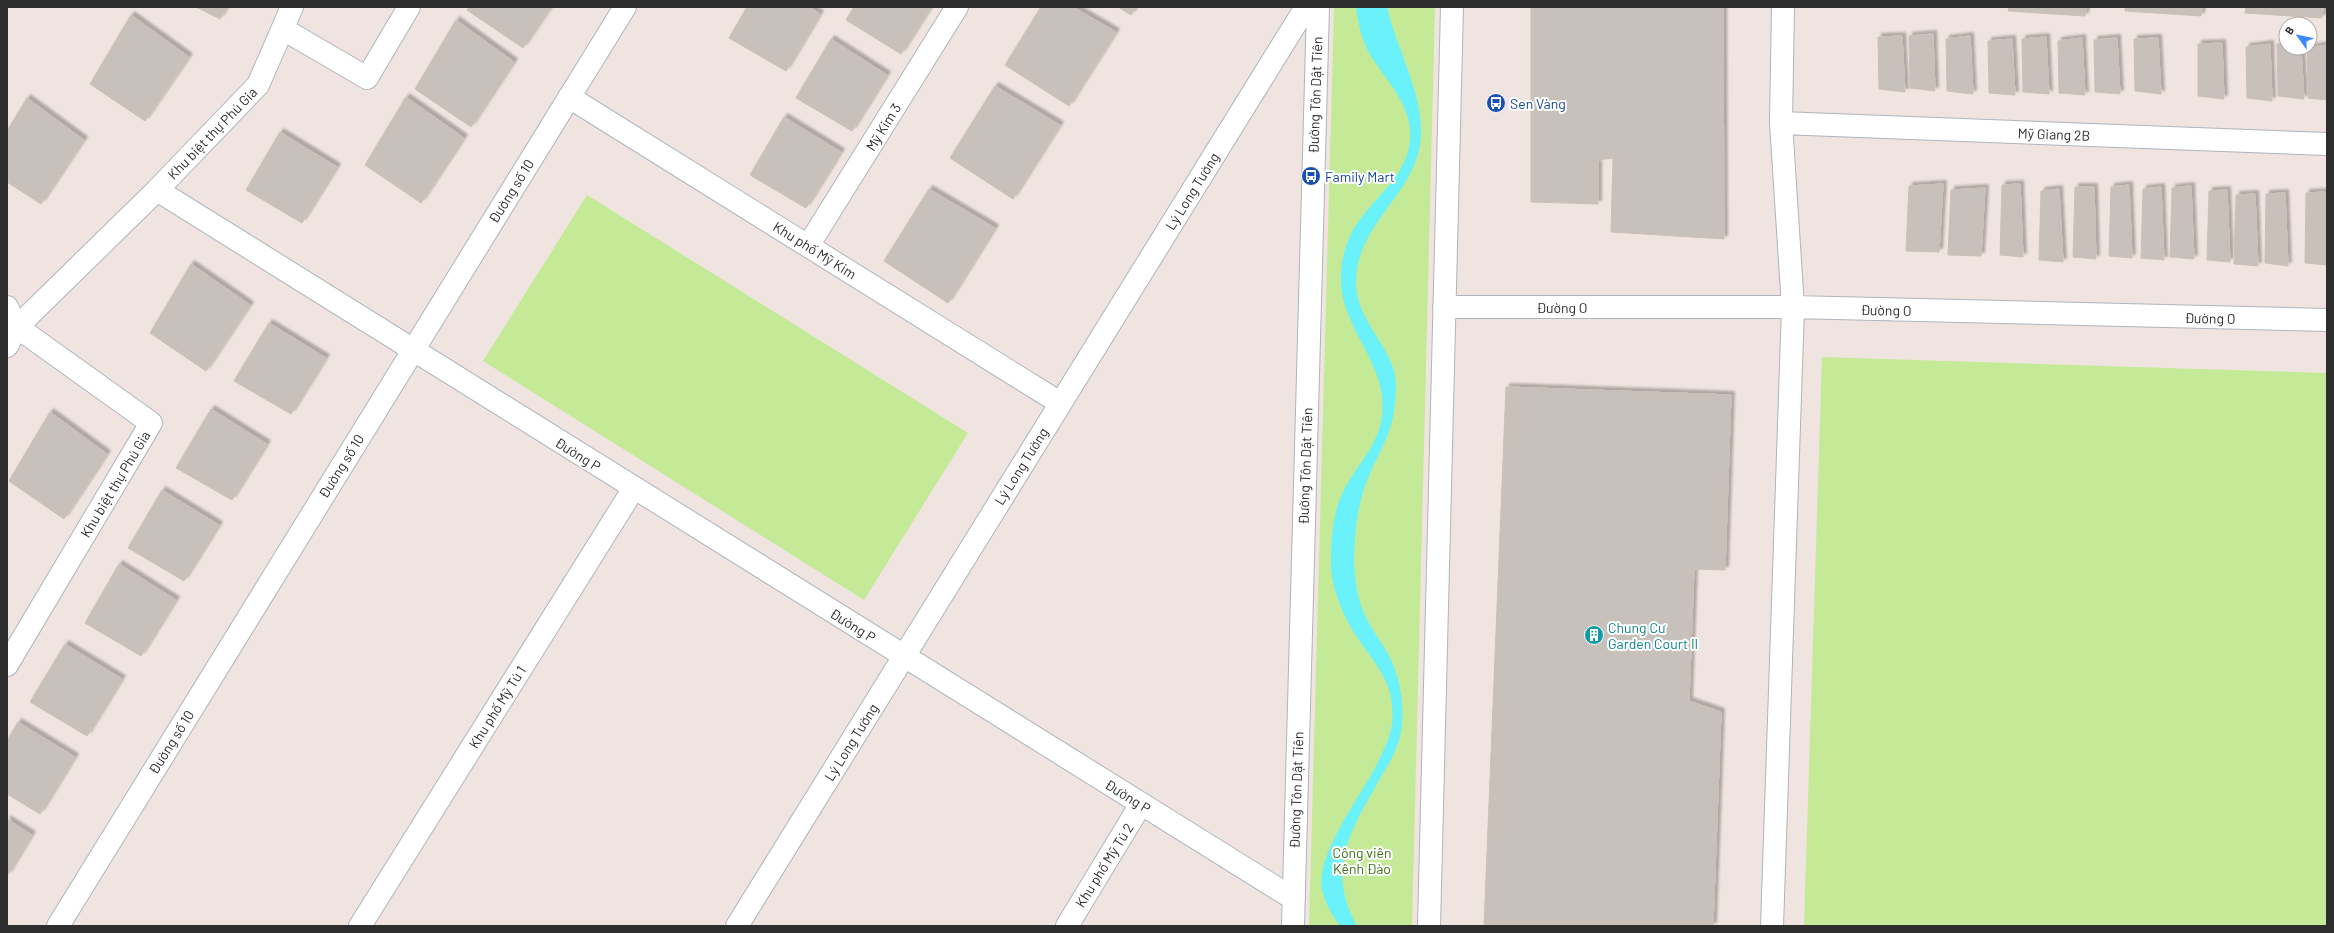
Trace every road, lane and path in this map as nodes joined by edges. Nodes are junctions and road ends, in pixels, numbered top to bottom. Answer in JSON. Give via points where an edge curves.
{"nodes":[{"id":1,"x":292,"y":7,"type":"edge"},
{"id":2,"x":409,"y":7,"type":"edge"},
{"id":3,"x":625,"y":7,"type":"edge"},
{"id":4,"x":957,"y":7,"type":"edge"},
{"id":5,"x":1306,"y":7,"type":"edge"},
{"id":6,"x":1318,"y":7,"type":"edge"},
{"id":7,"x":1452,"y":7,"type":"edge"},
{"id":8,"x":1783,"y":7,"type":"edge"},
{"id":9,"x":283,"y":29,"type":"junction"},
{"id":10,"x":569,"y":97,"type":"junction"},
{"id":11,"x":1781,"y":123,"type":"junction"},
{"id":12,"x":2327,"y":144,"type":"edge"},
{"id":13,"x":157,"y":190,"type":"junction"},
{"id":14,"x":808,"y":246,"type":"junction"},
{"id":15,"x":7,"y":307,"type":"edge"},
{"id":16,"x":1444,"y":307,"type":"junction"},
{"id":17,"x":1793,"y":308,"type":"junction"},
{"id":18,"x":2327,"y":320,"type":"edge"},
{"id":19,"x":17,"y":327,"type":"junction"},
{"id":20,"x":7,"y":346,"type":"edge"},
{"id":21,"x":412,"y":351,"type":"junction"},
{"id":22,"x":1060,"y":403,"type":"junction"},
{"id":23,"x":634,"y":488,"type":"junction"},
{"id":24,"x":904,"y":656,"type":"junction"},
{"id":25,"x":7,"y":665,"type":"edge"},
{"id":26,"x":1141,"y":804,"type":"junction"},
{"id":27,"x":1294,"y":899,"type":"junction"},
{"id":28,"x":58,"y":926,"type":"edge"},
{"id":29,"x":360,"y":926,"type":"edge"},
{"id":30,"x":737,"y":926,"type":"edge"},
{"id":31,"x":1066,"y":926,"type":"edge"},
{"id":32,"x":1293,"y":926,"type":"edge"},
{"id":33,"x":1429,"y":926,"type":"edge"},
{"id":34,"x":1772,"y":926,"type":"edge"}],
"edges":[{"from":1,"to":9,"type":"street","name":"Khu biệt thự Phú Gia"},
{"from":2,"to":9,"type":"street","via":[[367,78]]},
{"from":3,"to":10,"type":"street","name":"Đường số 10"},
{"from":4,"to":14,"type":"street","name":"Mỹ Kim 3"},
{"from":5,"to":22,"type":"street","name":"Lý Long Tường"},
{"from":6,"to":27,"type":"street","name":"Đường Tôn Dật Tiên"},
{"from":7,"to":16,"type":"street"},
{"from":8,"to":11,"type":"street"},
{"from":9,"to":13,"type":"street","name":"Khu biệt thự Phú Gia","via":[[258,85]]},
{"from":10,"to":14,"type":"street","name":"Khu phố Mỹ Kim"},
{"from":10,"to":21,"type":"street","name":"Đường số 10"},
{"from":11,"to":12,"type":"street","name":"Mỹ Giang 2B"},
{"from":11,"to":17,"type":"street"},
{"from":13,"to":19,"type":"street","name":"Khu biệt thự Phú Gia"},
{"from":13,"to":21,"type":"street","name":"Khu biệt thự Phú Gia"},
{"from":14,"to":22,"type":"street","name":"Khu phố Mỹ Kim"},
{"from":15,"to":19,"type":"street","name":"Khu biệt thự Phú Gia"},
{"from":16,"to":17,"type":"street","name":"Đường O"},
{"from":16,"to":33,"type":"street"},
{"from":17,"to":18,"type":"street","name":"Đường O"},
{"from":17,"to":34,"type":"street"},
{"from":19,"to":20,"type":"street","name":"Khu biệt thự Phú Gia"},
{"from":19,"to":25,"type":"street","name":"Khu biệt thự Phú Gia","via":[[151,422]]},
{"from":21,"to":23,"type":"street","name":"Đường P"},
{"from":21,"to":28,"type":"street","name":"Đường số 10"},
{"from":22,"to":24,"type":"street","name":"Lý Long Tường"},
{"from":23,"to":24,"type":"street","name":"Đường P"},
{"from":23,"to":29,"type":"street","name":"Khu phố Mỹ Tú 1"},
{"from":24,"to":26,"type":"street","name":"Đường P"},
{"from":24,"to":30,"type":"street","name":"Lý Long Tường"},
{"from":26,"to":27,"type":"street","name":"Đường P"},
{"from":26,"to":31,"type":"street","name":"Khu phố Mỹ Tú 2"},
{"from":27,"to":32,"type":"street","name":"Đường Tôn Dật Tiên"}]}
